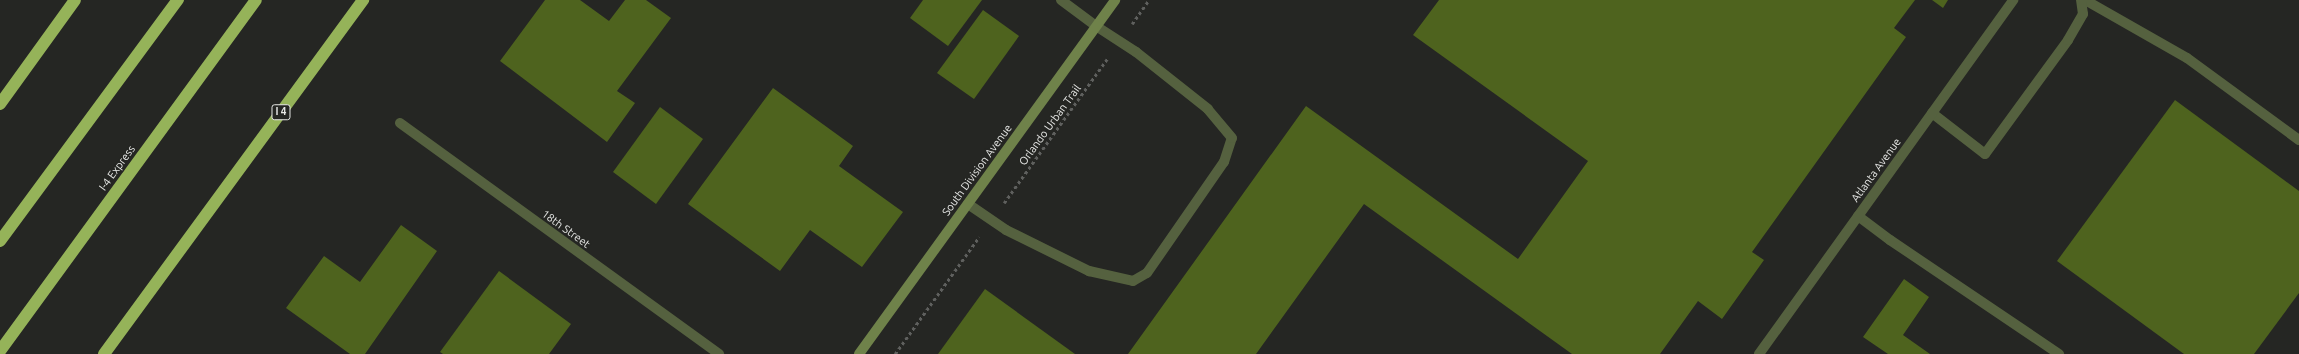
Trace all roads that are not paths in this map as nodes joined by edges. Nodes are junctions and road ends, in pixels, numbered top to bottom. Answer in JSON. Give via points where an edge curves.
{"nodes":[{"id":1,"x":75,"y":0,"type":"edge"},
{"id":2,"x":178,"y":0,"type":"edge"},
{"id":3,"x":256,"y":0,"type":"edge"},
{"id":4,"x":363,"y":0,"type":"edge"},
{"id":5,"x":1061,"y":0,"type":"edge"},
{"id":6,"x":1114,"y":0,"type":"edge"},
{"id":7,"x":2013,"y":0,"type":"edge"},
{"id":8,"x":2081,"y":0,"type":"edge"},
{"id":9,"x":2085,"y":0,"type":"edge"},
{"id":10,"x":1096,"y":26,"type":"junction"},
{"id":11,"x":0,"y":104,"type":"edge"},
{"id":12,"x":1932,"y":113,"type":"junction"},
{"id":13,"x":400,"y":123,"type":"dead end"},
{"id":14,"x":2299,"y":140,"type":"edge"},
{"id":15,"x":968,"y":204,"type":"junction"},
{"id":16,"x":1858,"y":216,"type":"junction"},
{"id":17,"x":0,"y":241,"type":"edge"},
{"id":18,"x":0,"y":351,"type":"edge"},
{"id":19,"x":104,"y":354,"type":"edge"},
{"id":20,"x":719,"y":354,"type":"edge"},
{"id":21,"x":859,"y":354,"type":"edge"},
{"id":22,"x":1759,"y":354,"type":"edge"},
{"id":23,"x":2059,"y":354,"type":"edge"}],
"edges":[{"from":1,"to":11,"type":"highway"},
{"from":2,"to":17,"type":"highway"},
{"from":3,"to":18,"type":"highway","name":"I-4 Express"},
{"from":4,"to":19,"type":"highway","number":"I 4"},
{"from":5,"to":10,"type":"street"},
{"from":6,"to":10,"type":"street","name":"South Division Avenue"},
{"from":7,"to":12,"type":"street","name":"Atlanta Avenue"},
{"from":8,"to":12,"type":"street","via":[[2083,14],[2068,40],[1985,154]]},
{"from":9,"to":14,"type":"street","via":[[2187,58]]},
{"from":10,"to":15,"type":"street","name":"South Division Avenue"},
{"from":10,"to":15,"type":"street","via":[[1136,52],[1208,109],[1232,138],[1224,162],[1147,273],[1133,281],[1089,271],[1006,230]]},
{"from":12,"to":16,"type":"street","name":"Atlanta Avenue"},
{"from":13,"to":20,"type":"street","name":"18th Street"},
{"from":15,"to":21,"type":"street","name":"South Division Avenue"},
{"from":16,"to":22,"type":"street","name":"Atlanta Avenue"},
{"from":16,"to":23,"type":"street"}]}
